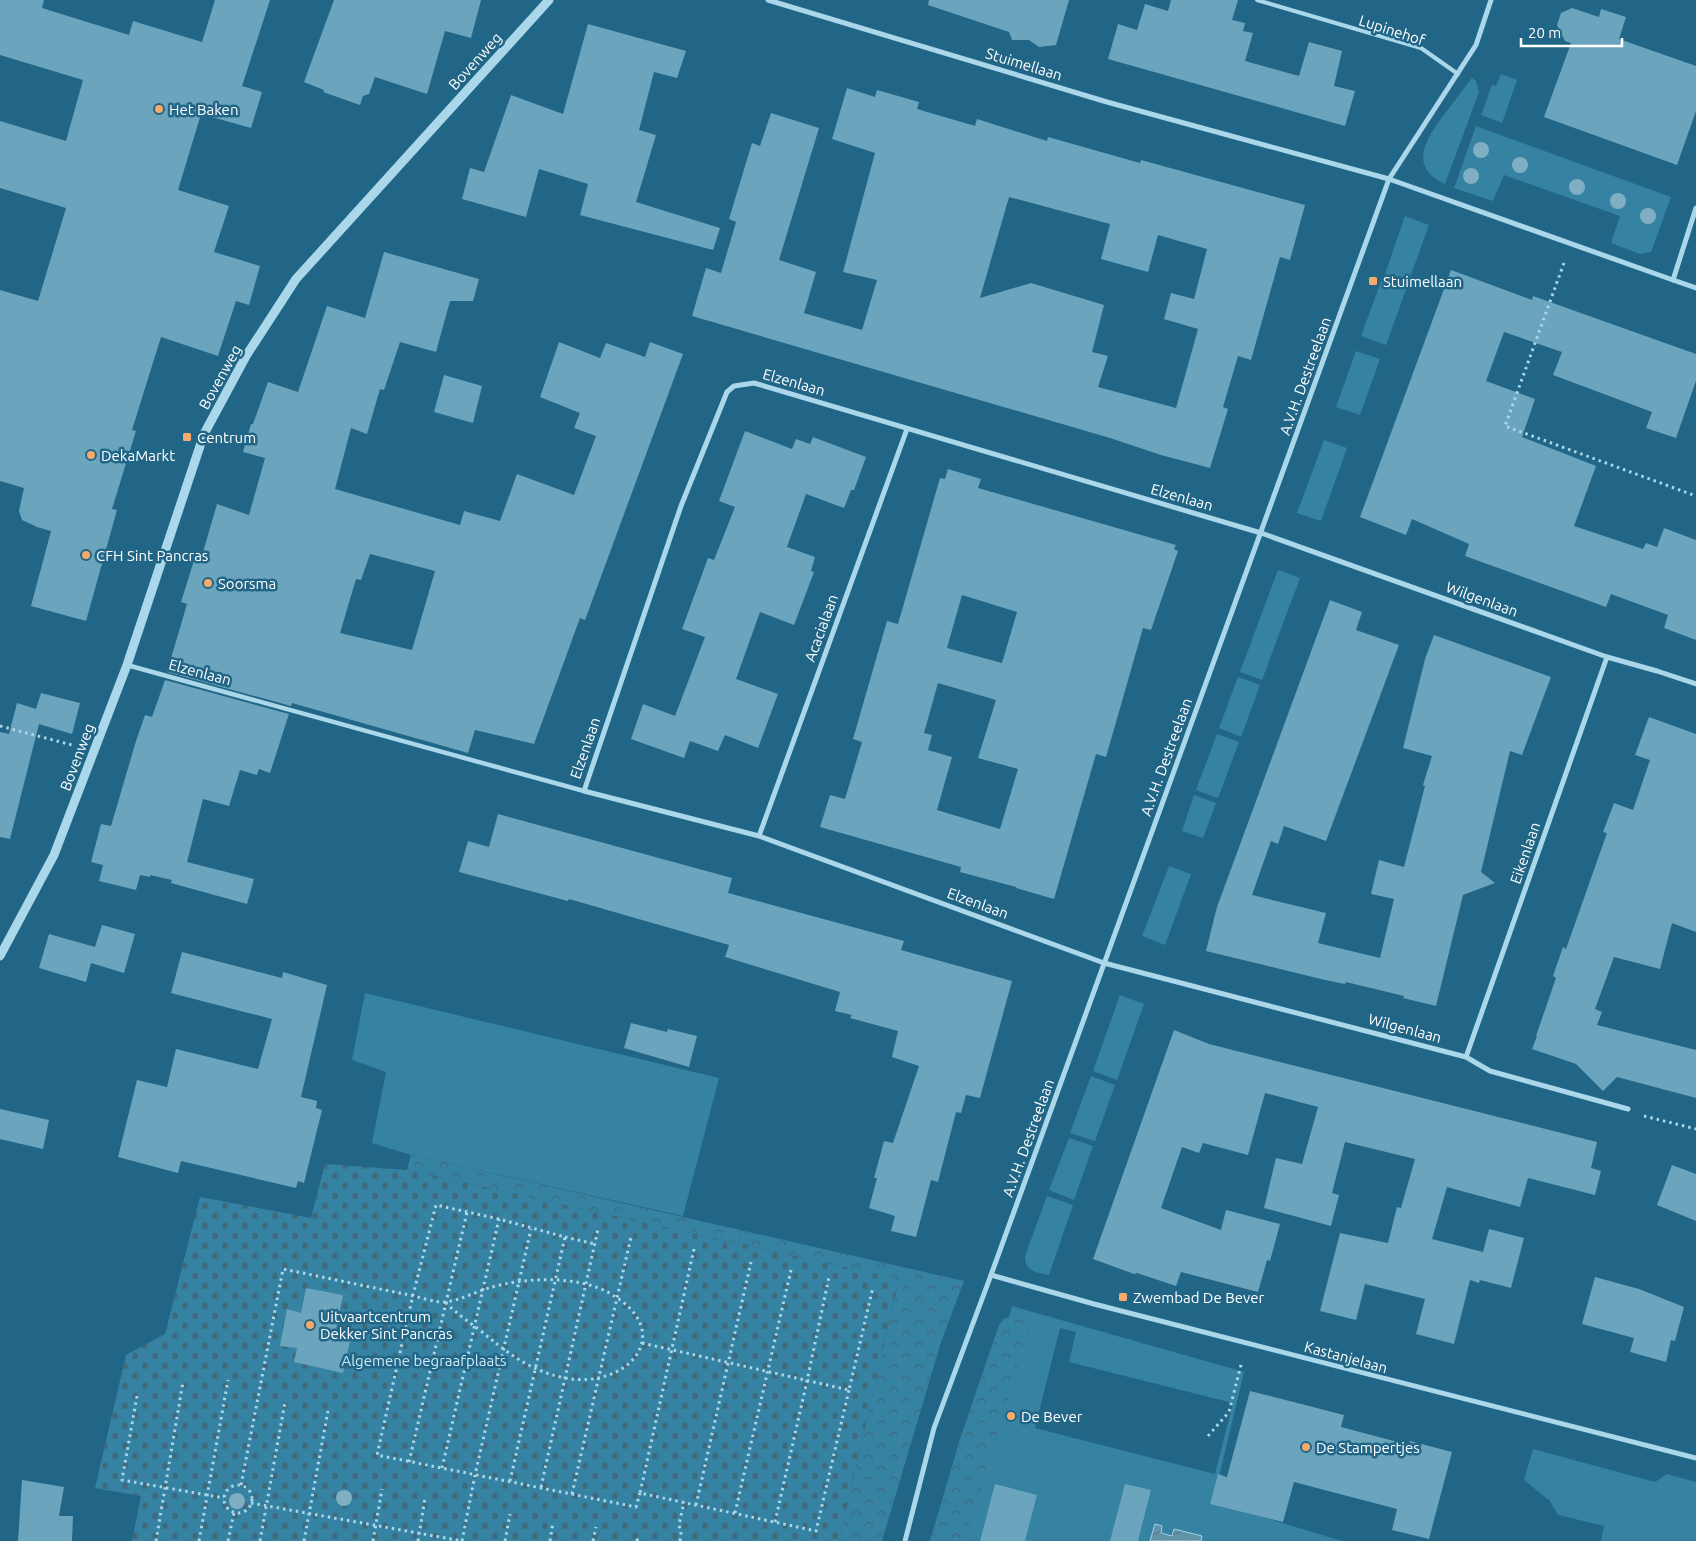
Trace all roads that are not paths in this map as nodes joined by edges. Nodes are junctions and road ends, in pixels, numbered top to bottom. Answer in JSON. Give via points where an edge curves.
{"nodes":[{"id":1,"x":549,"y":0,"type":"edge"},
{"id":2,"x":768,"y":0,"type":"edge"},
{"id":3,"x":1257,"y":0,"type":"edge"},
{"id":4,"x":1491,"y":0,"type":"edge"},
{"id":5,"x":1458,"y":74,"type":"junction"},
{"id":6,"x":1389,"y":180,"type":"junction"},
{"id":7,"x":1696,"y":208,"type":"edge"},
{"id":8,"x":1673,"y":280,"type":"junction"},
{"id":9,"x":1696,"y":288,"type":"edge"},
{"id":10,"x":907,"y":429,"type":"junction"},
{"id":11,"x":1262,"y":533,"type":"junction"},
{"id":12,"x":1607,"y":657,"type":"junction"},
{"id":13,"x":127,"y":665,"type":"junction"},
{"id":14,"x":1696,"y":684,"type":"edge"},
{"id":15,"x":584,"y":791,"type":"junction"},
{"id":16,"x":759,"y":836,"type":"junction"},
{"id":17,"x":0,"y":956,"type":"edge"},
{"id":18,"x":1104,"y":962,"type":"junction"},
{"id":19,"x":1466,"y":1057,"type":"junction"},
{"id":20,"x":1628,"y":1108,"type":"road end"},
{"id":21,"x":992,"y":1275,"type":"junction"},
{"id":22,"x":1696,"y":1458,"type":"edge"},
{"id":23,"x":905,"y":1541,"type":"edge"}],
"edges":[{"from":1,"to":13,"type":"street","name":"Bovenweg","via":[[296,279],[246,356],[204,434]]},
{"from":2,"to":6,"type":"street","name":"Stuimellaan","via":[[1107,102]]},
{"from":3,"to":5,"type":"lane","name":"Lupinehof","via":[[1421,48]]},
{"from":4,"to":5,"type":"street","name":"A.V.H. Destreelaan","via":[[1476,45]]},
{"from":5,"to":6,"type":"street","name":"A.V.H. Destreelaan"},
{"from":6,"to":8,"type":"street","name":"Stuimellaan"},
{"from":6,"to":11,"type":"street","name":"A.V.H. Destreelaan"},
{"from":7,"to":8,"type":"street"},
{"from":8,"to":9,"type":"street","name":"Stuimellaan"},
{"from":10,"to":11,"type":"street","name":"Elzenlaan"},
{"from":10,"to":15,"type":"street","name":"Elzenlaan","via":[[754,383],[734,386],[727,392],[681,506]]},
{"from":10,"to":16,"type":"street","name":"Acacialaan"},
{"from":11,"to":12,"type":"street","name":"Wilgenlaan"},
{"from":11,"to":18,"type":"street","name":"A.V.H. Destreelaan"},
{"from":12,"to":14,"type":"street","name":"Wilgenlaan"},
{"from":12,"to":19,"type":"street","name":"Eikenlaan"},
{"from":13,"to":15,"type":"street","name":"Elzenlaan"},
{"from":13,"to":17,"type":"street","name":"Bovenweg","via":[[54,855]]},
{"from":15,"to":16,"type":"street","name":"Elzenlaan"},
{"from":16,"to":18,"type":"street","name":"Elzenlaan"},
{"from":18,"to":19,"type":"street","name":"Wilgenlaan"},
{"from":18,"to":21,"type":"street","name":"A.V.H. Destreelaan"},
{"from":19,"to":20,"type":"street","name":"Wilgenlaan","via":[[1490,1071]]},
{"from":21,"to":22,"type":"street","name":"Kastanjelaan","via":[[1246,1344]]},
{"from":21,"to":23,"type":"street","name":"A.V.H. Destreelaan","via":[[934,1428]]}]}
